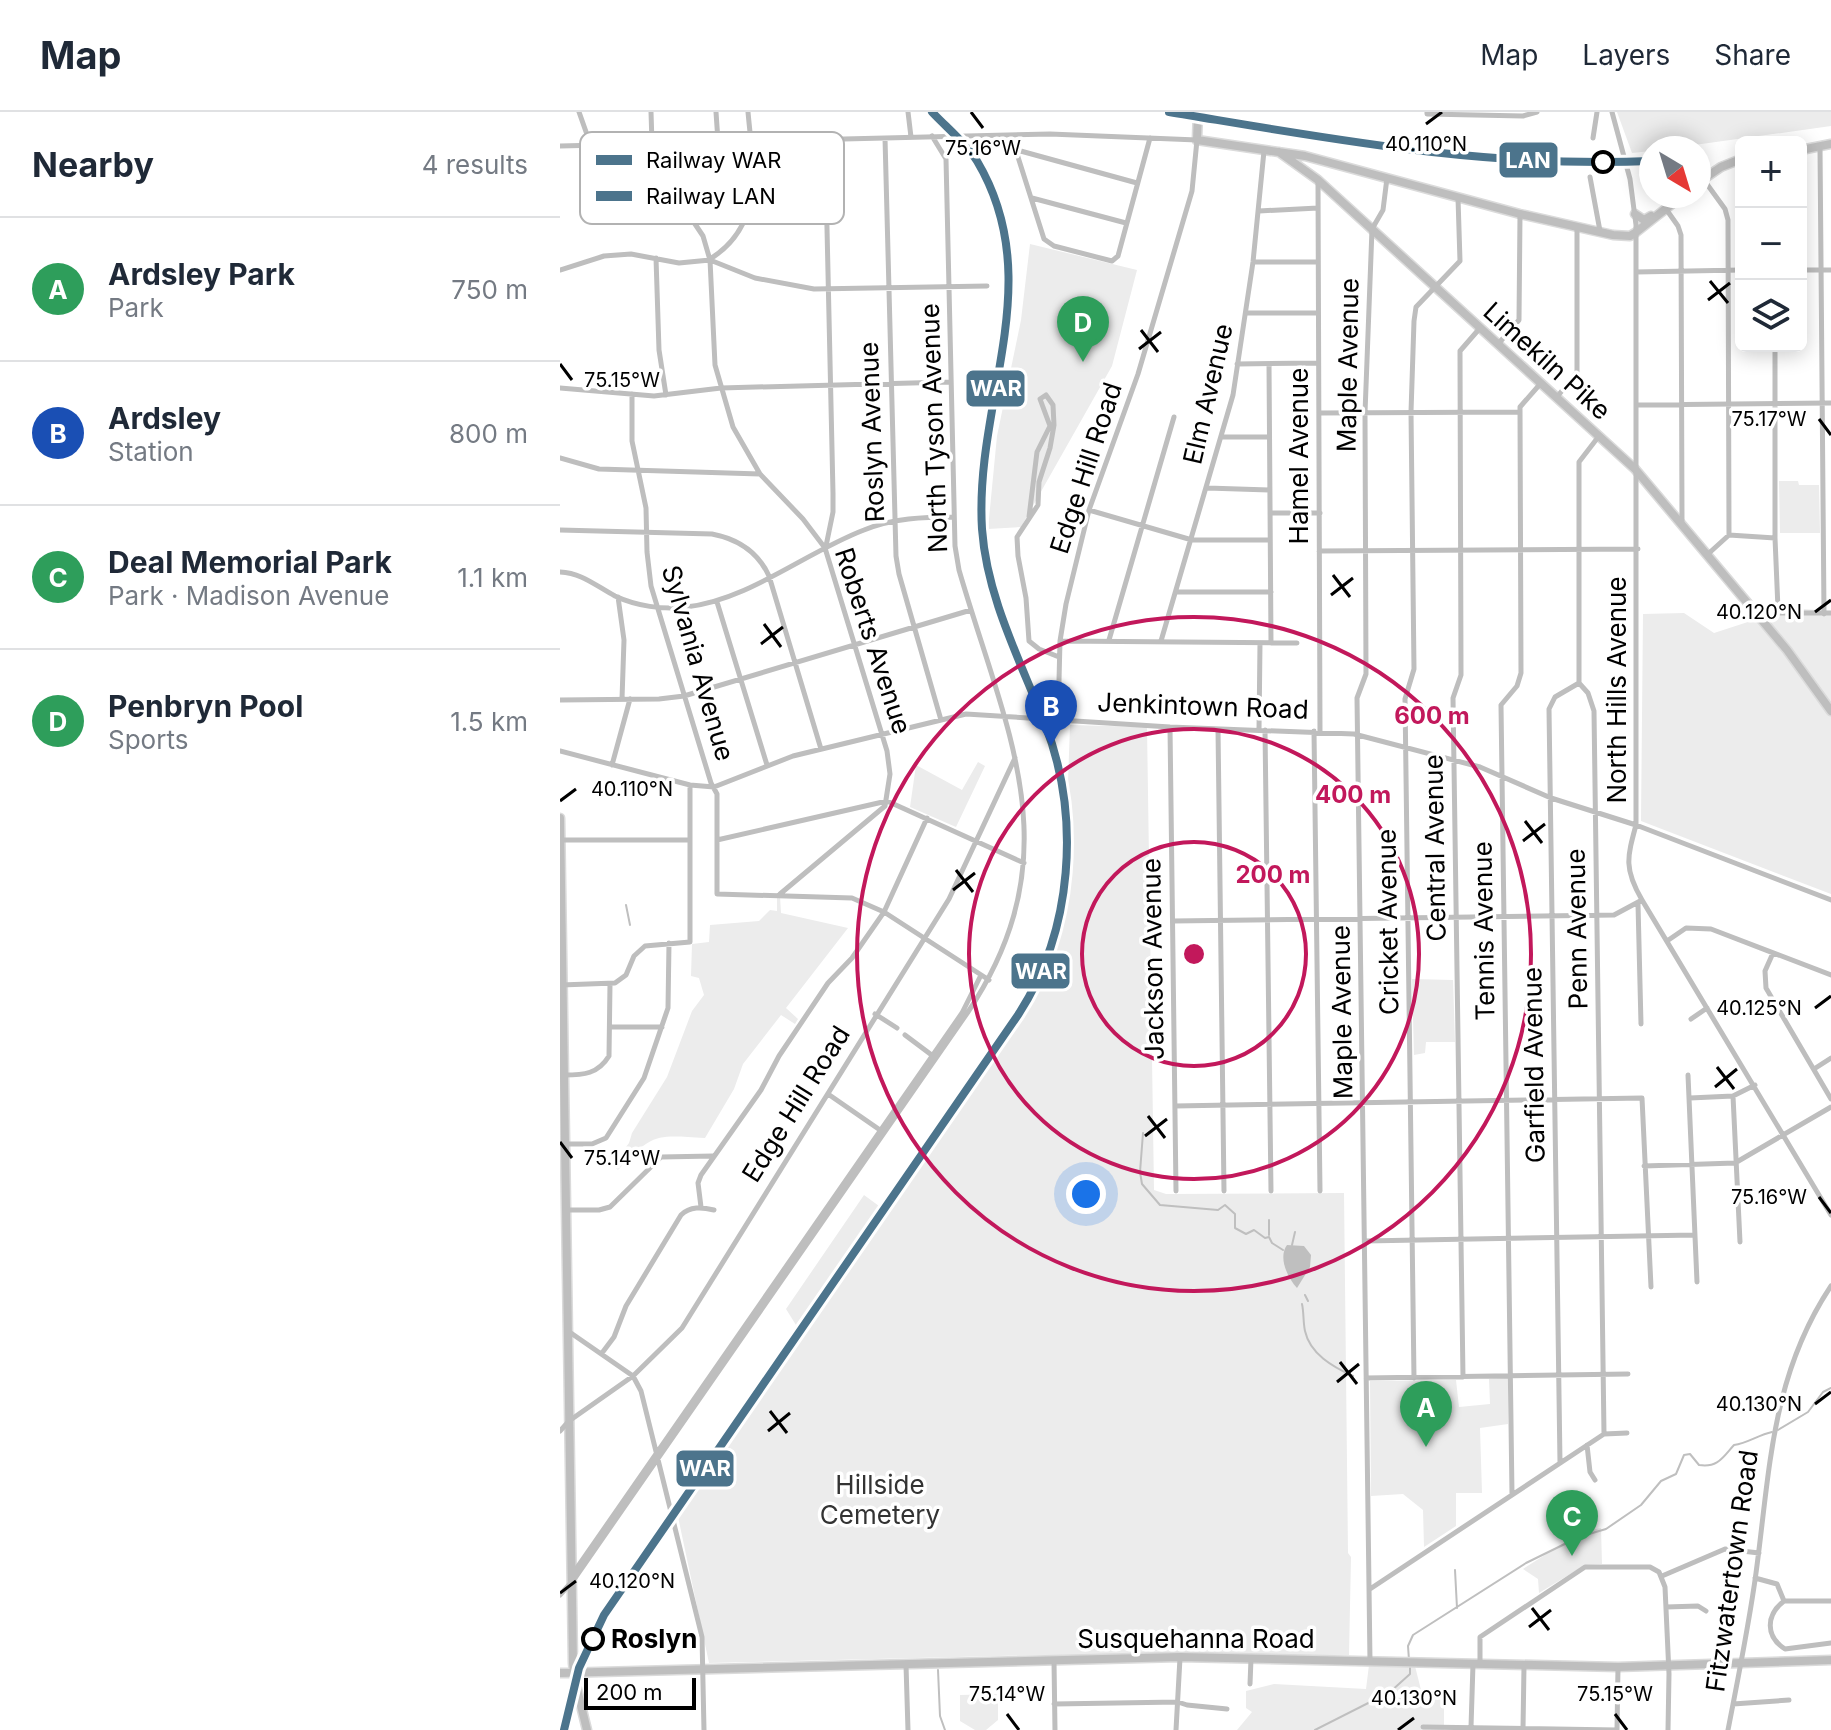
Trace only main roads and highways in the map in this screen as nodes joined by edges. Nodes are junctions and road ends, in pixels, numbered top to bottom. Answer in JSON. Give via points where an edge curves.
{"nodes":[{"id":1,"x":1198,"y":112,"type":"edge"},
{"id":2,"x":1198,"y":124,"type":"junction"},
{"id":3,"x":1213,"y":142,"type":"junction"},
{"id":4,"x":1831,"y":144,"type":"edge"},
{"id":5,"x":1807,"y":149,"type":"edge"},
{"id":6,"x":1279,"y":152,"type":"junction"},
{"id":7,"x":1735,"y":162,"type":"edge"},
{"id":8,"x":1711,"y":174,"type":"edge"},
{"id":9,"x":1666,"y":209,"type":"joint"},
{"id":10,"x":1635,"y":214,"type":"road end"},
{"id":11,"x":1831,"y":711,"type":"edge"},
{"id":12,"x":560,"y":818,"type":"edge"},
{"id":13,"x":561,"y":840,"type":"edge"},
{"id":14,"x":560,"y":883,"type":"edge"},
{"id":15,"x":562,"y":985,"type":"edge"},
{"id":16,"x":562,"y":1090,"type":"edge"},
{"id":17,"x":564,"y":1308,"type":"edge"},
{"id":18,"x":563,"y":1367,"type":"edge"},
{"id":19,"x":1831,"y":1660,"type":"edge"},
{"id":20,"x":560,"y":1673,"type":"edge"},
{"id":21,"x":574,"y":1673,"type":"junction"},
{"id":22,"x":587,"y":1730,"type":"edge"}],
"edges":[{"from":1,"to":2,"type":"main road"},
{"from":2,"to":3,"type":"main road"},
{"from":2,"to":3,"type":"main road","name":"Limekiln Pike","via":[[1197,140]]},
{"from":3,"to":6,"type":"main road","name":"Limekiln Pike"},
{"from":4,"to":5,"type":"main road"},
{"from":6,"to":9,"type":"main road","via":[[1626,236]]},
{"from":6,"to":11,"type":"main road","name":"Limekiln Pike","via":[[1318,180],[1635,469],[1758,614]]},
{"from":7,"to":8,"type":"main road"},
{"from":9,"to":10,"type":"main road","via":[[1644,220]]},
{"from":12,"to":13,"type":"main road"},
{"from":13,"to":14,"type":"main road"},
{"from":14,"to":15,"type":"main road"},
{"from":15,"to":16,"type":"main road"},
{"from":16,"to":17,"type":"main road"},
{"from":17,"to":18,"type":"main road","via":[[568,1331]]},
{"from":18,"to":21,"type":"main road","via":[[569,1421]]},
{"from":19,"to":21,"type":"main road","name":"Susquehanna Road","via":[[1618,1667],[1180,1657]]},
{"from":20,"to":21,"type":"main road","name":"Susquehanna Road"},
{"from":21,"to":22,"type":"main road"}]}
